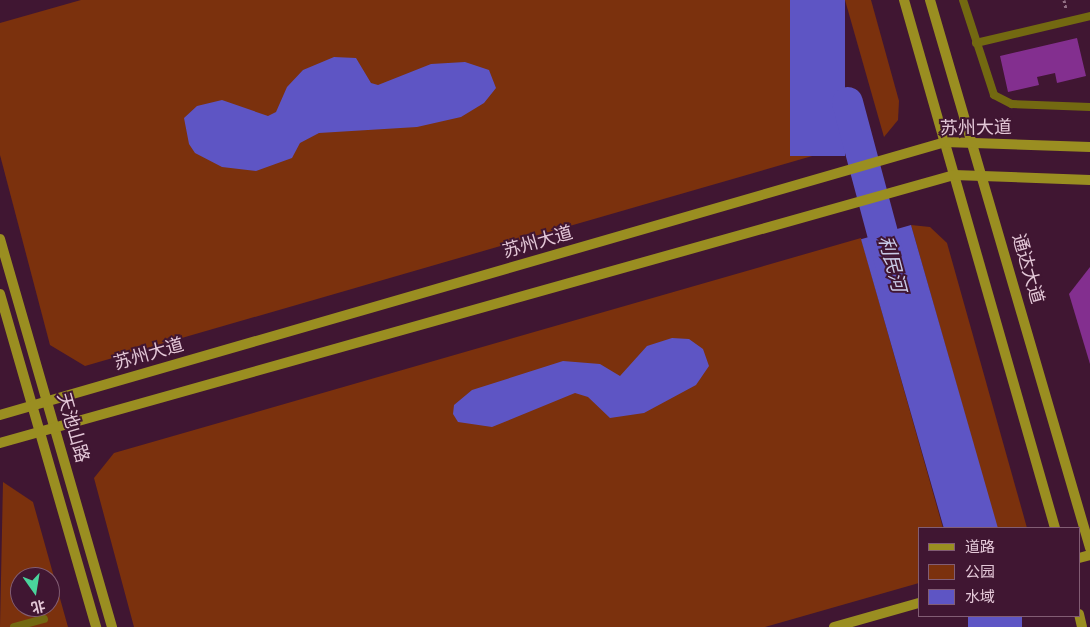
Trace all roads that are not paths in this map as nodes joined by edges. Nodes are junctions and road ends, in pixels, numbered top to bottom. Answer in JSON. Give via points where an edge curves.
{"nodes":[{"id":1,"x":904,"y":0,"type":"edge"},
{"id":2,"x":930,"y":0,"type":"edge"},
{"id":3,"x":963,"y":0,"type":"edge"},
{"id":4,"x":1090,"y":16,"type":"edge"},
{"id":5,"x":976,"y":43,"type":"junction"},
{"id":6,"x":1090,"y":107,"type":"edge"},
{"id":7,"x":945,"y":142,"type":"junction"},
{"id":8,"x":972,"y":143,"type":"junction"},
{"id":9,"x":1090,"y":147,"type":"edge"},
{"id":10,"x":954,"y":175,"type":"junction"},
{"id":11,"x":984,"y":176,"type":"junction"},
{"id":12,"x":1090,"y":180,"type":"edge"},
{"id":13,"x":0,"y":239,"type":"edge"},
{"id":14,"x":0,"y":294,"type":"edge"},
{"id":15,"x":47,"y":401,"type":"junction"},
{"id":16,"x":32,"y":406,"type":"junction"},
{"id":17,"x":0,"y":415,"type":"edge"},
{"id":18,"x":55,"y":427,"type":"junction"},
{"id":19,"x":39,"y":432,"type":"junction"},
{"id":20,"x":0,"y":443,"type":"edge"},
{"id":21,"x":1055,"y":527,"type":"edge"},
{"id":22,"x":1090,"y":548,"type":"edge"},
{"id":23,"x":917,"y":603,"type":"edge"},
{"id":24,"x":44,"y":618,"type":"dead end"},
{"id":25,"x":14,"y":627,"type":"edge"},
{"id":26,"x":96,"y":627,"type":"edge"},
{"id":27,"x":112,"y":627,"type":"edge"},
{"id":28,"x":834,"y":627,"type":"edge"}],
"edges":[{"from":1,"to":7,"type":"street"},
{"from":2,"to":8,"type":"street","name":"通达大道"},
{"from":3,"to":5,"type":"lane"},
{"from":4,"to":5,"type":"lane"},
{"from":5,"to":6,"type":"lane","via":[[990,88],[1000,100]]},
{"from":7,"to":8,"type":"street","name":"苏州大道"},
{"from":7,"to":10,"type":"street"},
{"from":7,"to":15,"type":"street","name":"苏州大道"},
{"from":8,"to":9,"type":"street","name":"苏州大道"},
{"from":8,"to":11,"type":"street","name":"通达大道"},
{"from":10,"to":11,"type":"street"},
{"from":10,"to":18,"type":"street"},
{"from":10,"to":21,"type":"street"},
{"from":11,"to":12,"type":"street"},
{"from":11,"to":22,"type":"street","name":"通达大道"},
{"from":13,"to":15,"type":"street","name":"天池山路"},
{"from":14,"to":16,"type":"street","name":"天池山路"},
{"from":15,"to":16,"type":"street","name":"苏州大道"},
{"from":15,"to":18,"type":"street","name":"天池山路"},
{"from":16,"to":17,"type":"street","name":"苏州大道"},
{"from":16,"to":19,"type":"street","name":"天池山路"},
{"from":18,"to":19,"type":"street"},
{"from":18,"to":27,"type":"street","name":"天池山路"},
{"from":19,"to":20,"type":"street"},
{"from":19,"to":26,"type":"street","name":"天池山路"},
{"from":23,"to":28,"type":"street"},
{"from":24,"to":25,"type":"lane"}]}
